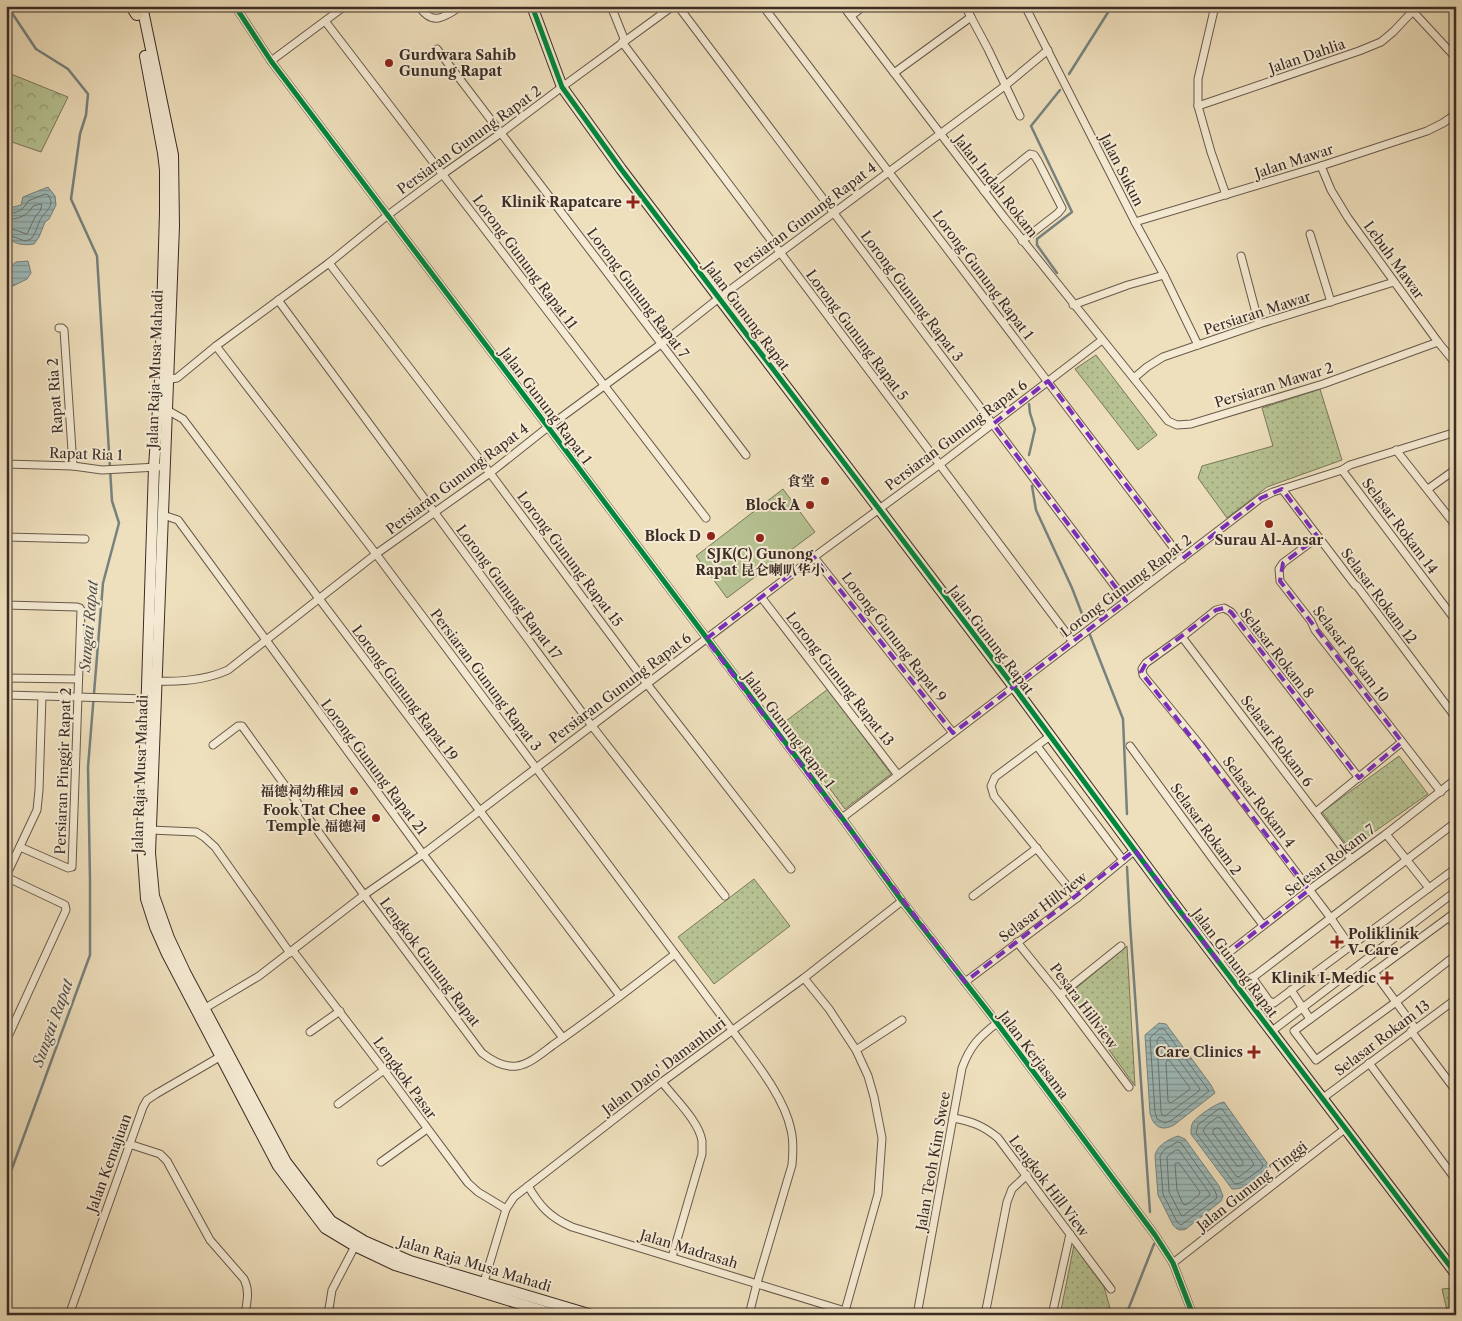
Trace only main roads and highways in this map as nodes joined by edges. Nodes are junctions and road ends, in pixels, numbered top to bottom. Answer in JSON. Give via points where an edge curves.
{"nodes":[{"id":1,"x":532,"y":6,"type":"edge"},
{"id":2,"x":136,"y":8,"type":"edge"},
{"id":3,"x":164,"y":380,"type":"junction"},
{"id":4,"x":157,"y":681,"type":"junction"},
{"id":5,"x":147,"y":699,"type":"junction"},
{"id":6,"x":155,"y":722,"type":"junction"},
{"id":7,"x":201,"y":1011,"type":"junction"},
{"id":8,"x":224,"y":1055,"type":"junction"},
{"id":9,"x":1456,"y":1274,"type":"edge"},
{"id":10,"x":483,"y":1287,"type":"junction"},
{"id":11,"x":586,"y":1314,"type":"edge"},
{"id":12,"x":556,"y":1315,"type":"edge"}],
"edges":[{"from":1,"to":9,"type":"main road","name":"Jalan Gunung Rapat","via":[[562,86],[621,170]]},
{"from":2,"to":3,"type":"main road","name":"Jalan Raja Musa Mahadi","via":[[165,170]]},
{"from":3,"to":4,"type":"main road","name":"Jalan Raja Musa Mahadi","via":[[167,410]]},
{"from":3,"to":5,"type":"main road","name":"Jalan Raja Musa Mahadi","via":[[154,467]]},
{"from":4,"to":5,"type":"main road","via":[[153,696]]},
{"from":4,"to":6,"type":"main road","name":"Jalan Raja Musa Mahadi"},
{"from":5,"to":6,"type":"main road","via":[[153,706]]},
{"from":5,"to":7,"type":"main road","name":"Jalan Raja Musa Mahadi","via":[[142,830],[146,899],[154,927],[167,954]]},
{"from":6,"to":7,"type":"main road","name":"Jalan Raja Musa Mahadi","via":[[150,830],[154,896]]},
{"from":7,"to":8,"type":"main road","name":"Jalan Raja Musa Mahadi"},
{"from":8,"to":10,"type":"main road","name":"Jalan Raja Musa Mahadi","via":[[286,1162],[331,1221],[364,1241],[410,1261]]},
{"from":8,"to":10,"type":"main road","name":"Jalan Raja Musa Mahadi","via":[[278,1166],[325,1228],[395,1265]]},
{"from":10,"to":11,"type":"main road","name":"Jalan Raja Musa Mahadi"},
{"from":10,"to":12,"type":"main road","name":"Jalan Raja Musa Mahadi"}]}
